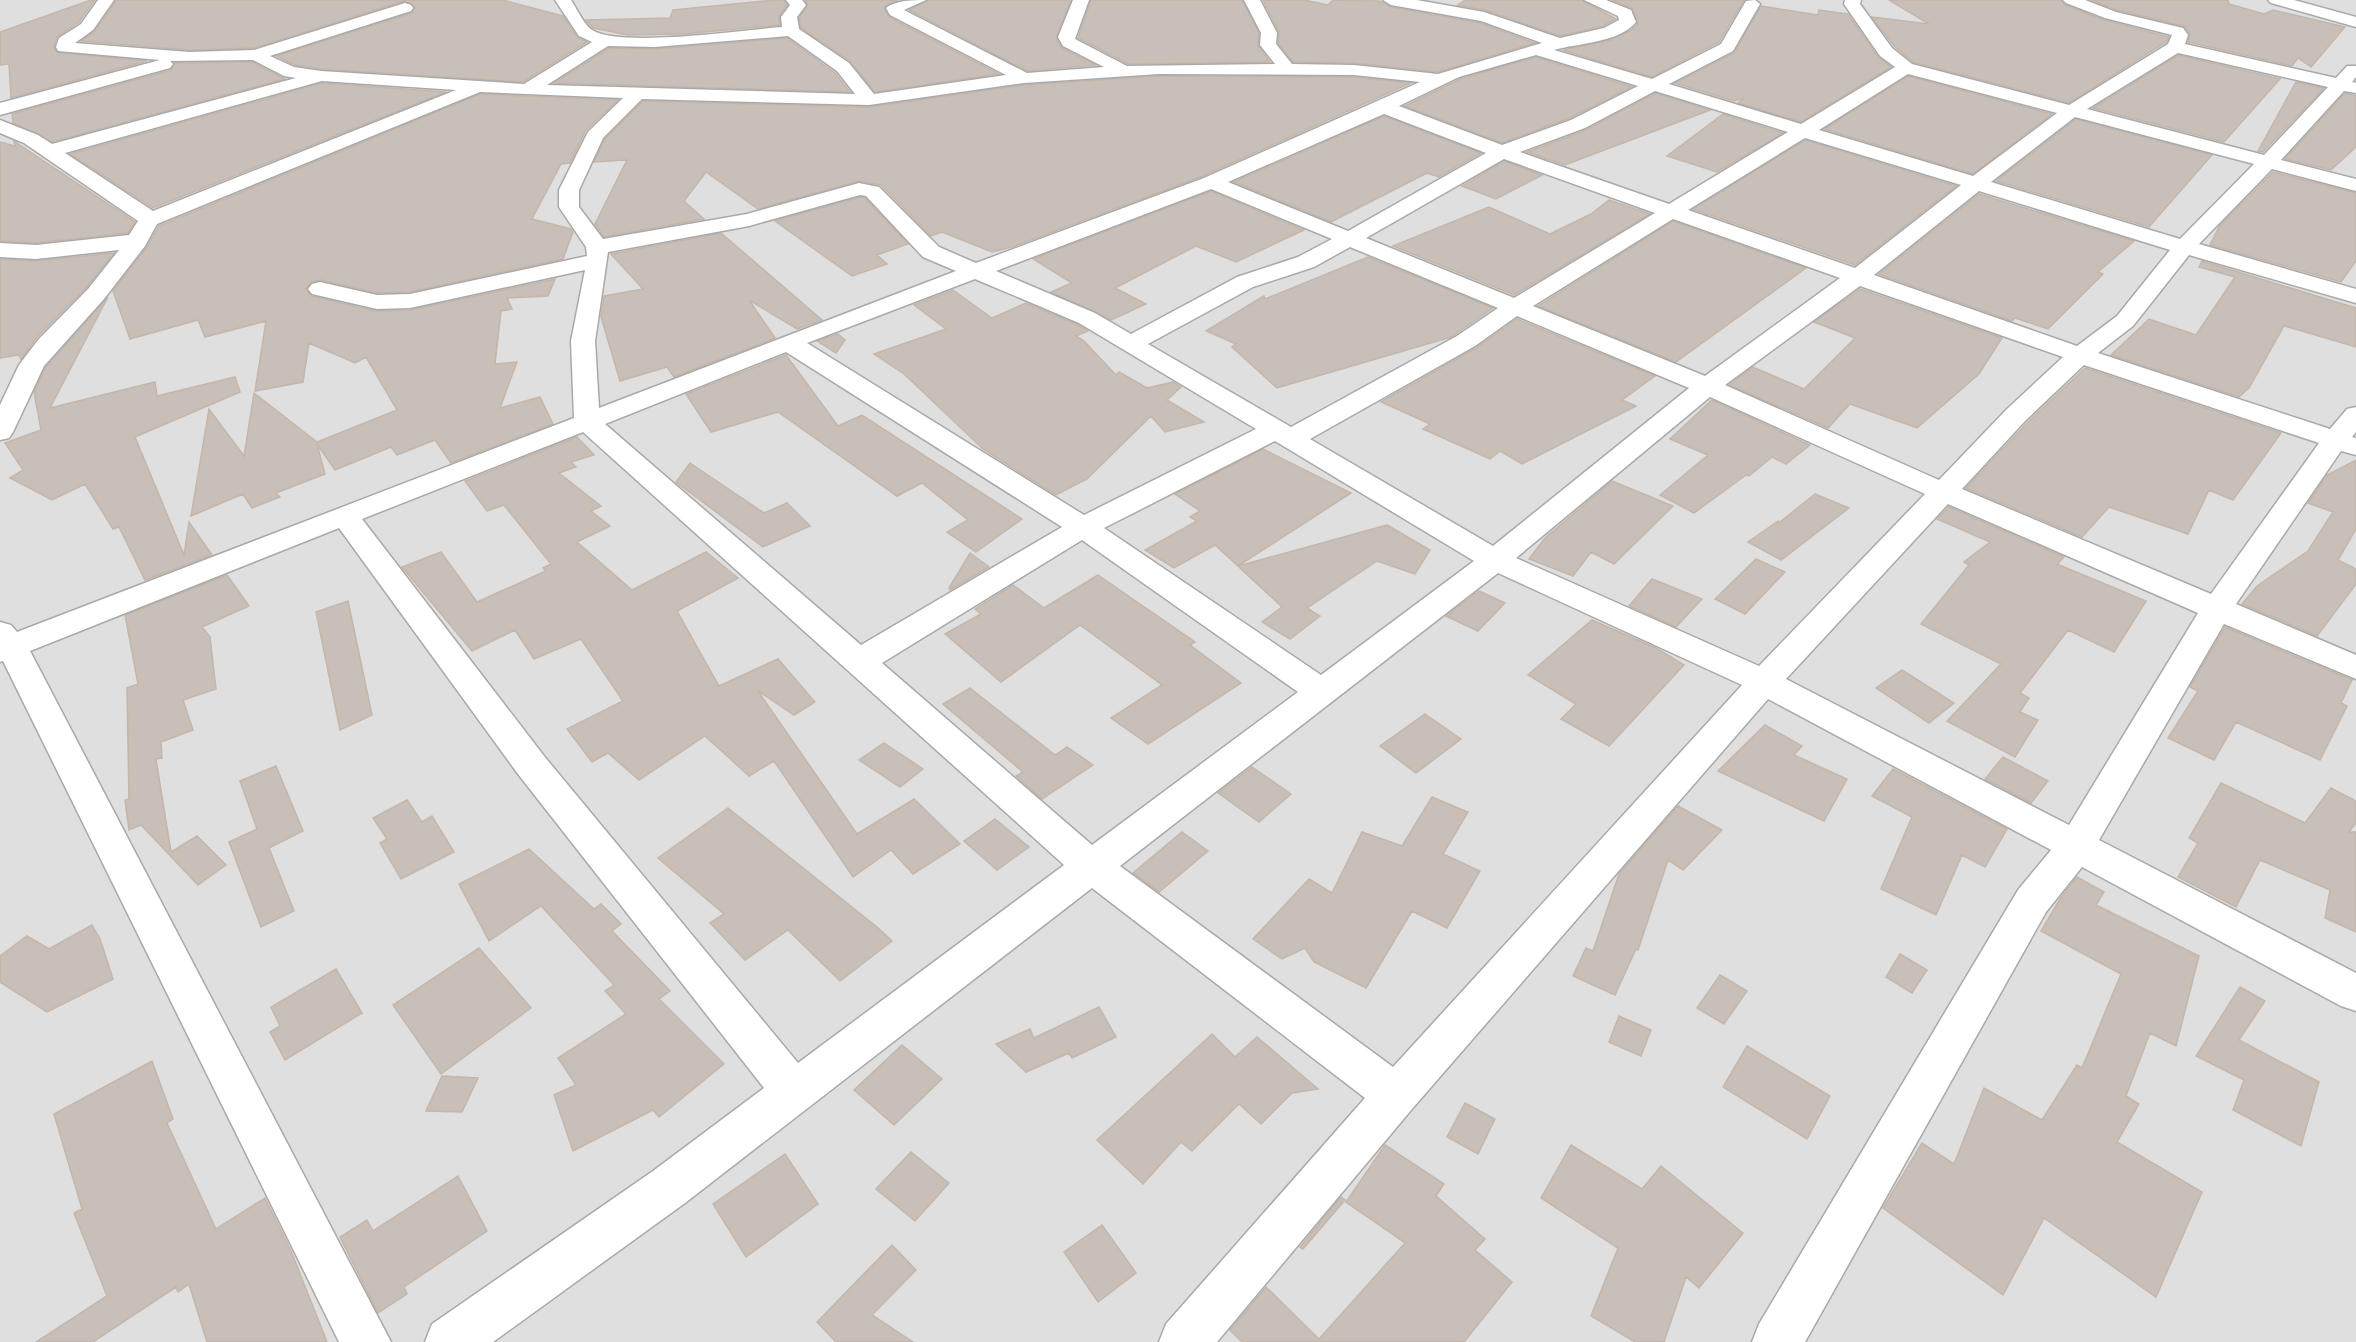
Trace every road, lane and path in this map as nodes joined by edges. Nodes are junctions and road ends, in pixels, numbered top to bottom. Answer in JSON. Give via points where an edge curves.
{"nodes":[{"id":1,"x":106,"y":0,"type":"edge"},
{"id":2,"x":563,"y":0,"type":"edge"},
{"id":3,"x":794,"y":0,"type":"edge"},
{"id":4,"x":918,"y":0,"type":"edge"},
{"id":5,"x":1081,"y":0,"type":"edge"},
{"id":6,"x":1252,"y":0,"type":"edge"},
{"id":7,"x":1390,"y":0,"type":"edge"},
{"id":8,"x":1592,"y":0,"type":"edge"},
{"id":9,"x":1853,"y":0,"type":"edge"},
{"id":10,"x":2071,"y":0,"type":"edge"},
{"id":11,"x":2276,"y":0,"type":"edge"},
{"id":12,"x":1752,"y":4,"type":"dead end"},
{"id":13,"x":405,"y":8,"type":"dead end"},
{"id":14,"x":2356,"y":22,"type":"edge"},
{"id":15,"x":791,"y":31,"type":"junction"},
{"id":16,"x":605,"y":41,"type":"junction"},
{"id":17,"x":1549,"y":47,"type":"junction"},
{"id":18,"x":2175,"y":47,"type":"junction"},
{"id":19,"x":256,"y":55,"type":"junction"},
{"id":20,"x":189,"y":57,"type":"junction"},
{"id":21,"x":1283,"y":68,"type":"junction"},
{"id":22,"x":1906,"y":68,"type":"junction"},
{"id":23,"x":1124,"y":71,"type":"junction"},
{"id":24,"x":321,"y":76,"type":"junction"},
{"id":25,"x":1024,"y":78,"type":"junction"},
{"id":26,"x":1438,"y":79,"type":"junction"},
{"id":27,"x":2351,"y":79,"type":"edge"},
{"id":28,"x":1651,"y":86,"type":"junction"},
{"id":29,"x":481,"y":87,"type":"junction"},
{"id":30,"x":527,"y":90,"type":"junction"},
{"id":31,"x":638,"y":93,"type":"junction"},
{"id":32,"x":869,"y":100,"type":"junction"},
{"id":33,"x":1384,"y":107,"type":"junction"},
{"id":34,"x":0,"y":109,"type":"edge"},
{"id":35,"x":2073,"y":110,"type":"junction"},
{"id":36,"x":0,"y":126,"type":"edge"},
{"id":37,"x":1803,"y":132,"type":"junction"},
{"id":38,"x":49,"y":151,"type":"junction"},
{"id":39,"x":1502,"y":152,"type":"junction"},
{"id":40,"x":2267,"y":161,"type":"junction"},
{"id":41,"x":1211,"y":182,"type":"junction"},
{"id":42,"x":1977,"y":184,"type":"junction"},
{"id":43,"x":2356,"y":184,"type":"edge"},
{"id":44,"x":1674,"y":210,"type":"junction"},
{"id":45,"x":149,"y":220,"type":"junction"},
{"id":46,"x":1349,"y":239,"type":"junction"},
{"id":47,"x":137,"y":241,"type":"junction"},
{"id":48,"x":2184,"y":247,"type":"junction"},
{"id":49,"x":0,"y":250,"type":"edge"},
{"id":50,"x":597,"y":253,"type":"junction"},
{"id":51,"x":972,"y":271,"type":"junction"},
{"id":52,"x":1860,"y":275,"type":"junction"},
{"id":53,"x":320,"y":289,"type":"dead end"},
{"id":54,"x":2356,"y":296,"type":"edge"},
{"id":55,"x":1517,"y":306,"type":"junction"},
{"id":56,"x":788,"y":342,"type":"junction"},
{"id":57,"x":1130,"y":344,"type":"junction"},
{"id":58,"x":2080,"y":354,"type":"junction"},
{"id":59,"x":1707,"y":386,"type":"junction"},
{"id":60,"x":587,"y":422,"type":"junction"},
{"id":61,"x":0,"y":432,"type":"edge"},
{"id":62,"x":1284,"y":434,"type":"junction"},
{"id":63,"x":2349,"y":434,"type":"edge"},
{"id":64,"x":1941,"y":492,"type":"junction"},
{"id":65,"x":345,"y":515,"type":"junction"},
{"id":66,"x":1083,"y":527,"type":"junction"},
{"id":67,"x":1495,"y":560,"type":"junction"},
{"id":68,"x":2217,"y":608,"type":"junction"},
{"id":69,"x":4,"y":644,"type":"edge"},
{"id":70,"x":858,"y":662,"type":"junction"},
{"id":71,"x":2356,"y":668,"type":"edge"},
{"id":72,"x":1764,"y":682,"type":"junction"},
{"id":73,"x":1321,"y":691,"type":"junction"},
{"id":74,"x":2078,"y":845,"type":"junction"},
{"id":75,"x":1091,"y":866,"type":"junction"},
{"id":76,"x":2356,"y":993,"type":"edge"},
{"id":77,"x":794,"y":1092,"type":"junction"},
{"id":78,"x":1396,"y":1095,"type":"junction"},
{"id":79,"x":366,"y":1342,"type":"edge"},
{"id":80,"x":450,"y":1342,"type":"edge"},
{"id":81,"x":1184,"y":1342,"type":"edge"},
{"id":82,"x":1777,"y":1342,"type":"edge"}],
"edges":[{"from":1,"to":20,"type":"street","via":[[87,27],[65,42],[64,47]]},
{"from":2,"to":16,"type":"street","via":[[585,33]]},
{"from":3,"to":15,"type":"street","via":[[798,5],[789,17]]},
{"from":4,"to":25,"type":"street","via":[[894,8]]},
{"from":5,"to":23,"type":"street","via":[[1066,38]]},
{"from":6,"to":21,"type":"street","via":[[1269,33],[1268,45],[1284,63]]},
{"from":7,"to":17,"type":"street","via":[[1475,15]]},
{"from":8,"to":17,"type":"street","via":[[1625,13],[1628,22],[1609,32]]},
{"from":9,"to":22,"type":"street","via":[[1852,4],[1887,52]]},
{"from":10,"to":18,"type":"street","via":[[2111,15],[2177,31],[2180,35]]},
{"from":11,"to":14,"type":"street"},
{"from":12,"to":28,"type":"street","via":[[1727,47]]},
{"from":13,"to":19,"type":"street"},
{"from":15,"to":16,"type":"street","via":[[655,42]]},
{"from":15,"to":32,"type":"street","via":[[843,67]]},
{"from":16,"to":30,"type":"street"},
{"from":17,"to":26,"type":"street"},
{"from":17,"to":28,"type":"street"},
{"from":18,"to":27,"type":"street"},
{"from":18,"to":35,"type":"street"},
{"from":19,"to":20,"type":"street"},
{"from":19,"to":24,"type":"street","via":[[290,72]]},
{"from":20,"to":34,"type":"street"},
{"from":21,"to":23,"type":"street"},
{"from":21,"to":26,"type":"street","via":[[1354,70]]},
{"from":22,"to":35,"type":"street"},
{"from":22,"to":37,"type":"street"},
{"from":23,"to":25,"type":"street"},
{"from":24,"to":29,"type":"street"},
{"from":24,"to":38,"type":"street"},
{"from":25,"to":32,"type":"street"},
{"from":26,"to":33,"type":"street"},
{"from":27,"to":40,"type":"street"},
{"from":28,"to":37,"type":"street"},
{"from":28,"to":39,"type":"street","via":[[1578,123]]},
{"from":29,"to":30,"type":"street"},
{"from":29,"to":45,"type":"street"},
{"from":30,"to":31,"type":"street"},
{"from":31,"to":32,"type":"street"},
{"from":31,"to":50,"type":"street","via":[[595,136],[569,190],[569,207]]},
{"from":33,"to":39,"type":"street"},
{"from":33,"to":41,"type":"street"},
{"from":35,"to":40,"type":"street"},
{"from":35,"to":42,"type":"street"},
{"from":36,"to":38,"type":"street"},
{"from":37,"to":42,"type":"street"},
{"from":37,"to":44,"type":"street"},
{"from":38,"to":45,"type":"street"},
{"from":39,"to":44,"type":"street"},
{"from":39,"to":46,"type":"street"},
{"from":40,"to":43,"type":"street"},
{"from":40,"to":48,"type":"street"},
{"from":41,"to":46,"type":"street"},
{"from":41,"to":51,"type":"street"},
{"from":42,"to":48,"type":"street"},
{"from":42,"to":52,"type":"street"},
{"from":44,"to":52,"type":"street"},
{"from":44,"to":55,"type":"street"},
{"from":45,"to":47,"type":"street"},
{"from":46,"to":55,"type":"street"},
{"from":46,"to":57,"type":"street","via":[[1292,270],[1261,276],[1235,287]]},
{"from":47,"to":49,"type":"street","via":[[36,252]]},
{"from":47,"to":61,"type":"street","via":[[32,365]]},
{"from":48,"to":54,"type":"street"},
{"from":48,"to":58,"type":"street","via":[[2125,321]]},
{"from":50,"to":51,"type":"street","via":[[867,189],[931,252]]},
{"from":50,"to":53,"type":"street","via":[[410,301],[377,302]]},
{"from":50,"to":60,"type":"street","via":[[583,341]]},
{"from":51,"to":56,"type":"street"},
{"from":51,"to":57,"type":"street","via":[[1087,318]]},
{"from":52,"to":58,"type":"street"},
{"from":52,"to":59,"type":"street"},
{"from":55,"to":59,"type":"street"},
{"from":55,"to":62,"type":"street","via":[[1466,340]]},
{"from":56,"to":60,"type":"street"},
{"from":56,"to":66,"type":"street"},
{"from":57,"to":62,"type":"street"},
{"from":58,"to":63,"type":"street"},
{"from":58,"to":64,"type":"street"},
{"from":59,"to":64,"type":"street"},
{"from":59,"to":67,"type":"street"},
{"from":60,"to":65,"type":"street"},
{"from":60,"to":70,"type":"street"},
{"from":62,"to":66,"type":"street"},
{"from":62,"to":67,"type":"street"},
{"from":63,"to":68,"type":"street"},
{"from":64,"to":68,"type":"street"},
{"from":64,"to":72,"type":"street"},
{"from":65,"to":69,"type":"street"},
{"from":65,"to":77,"type":"street","via":[[531,765]]},
{"from":66,"to":70,"type":"street"},
{"from":66,"to":73,"type":"street"},
{"from":67,"to":72,"type":"street"},
{"from":67,"to":73,"type":"street"},
{"from":68,"to":71,"type":"street"},
{"from":68,"to":74,"type":"street"},
{"from":69,"to":79,"type":"street"},
{"from":70,"to":75,"type":"street"},
{"from":72,"to":74,"type":"street"},
{"from":72,"to":78,"type":"street"},
{"from":73,"to":75,"type":"street"},
{"from":74,"to":76,"type":"street"},
{"from":74,"to":82,"type":"street","via":[[2026,911]]},
{"from":75,"to":77,"type":"street"},
{"from":75,"to":78,"type":"street"},
{"from":77,"to":80,"type":"street","via":[[669,1187]]},
{"from":78,"to":81,"type":"street"}]}
